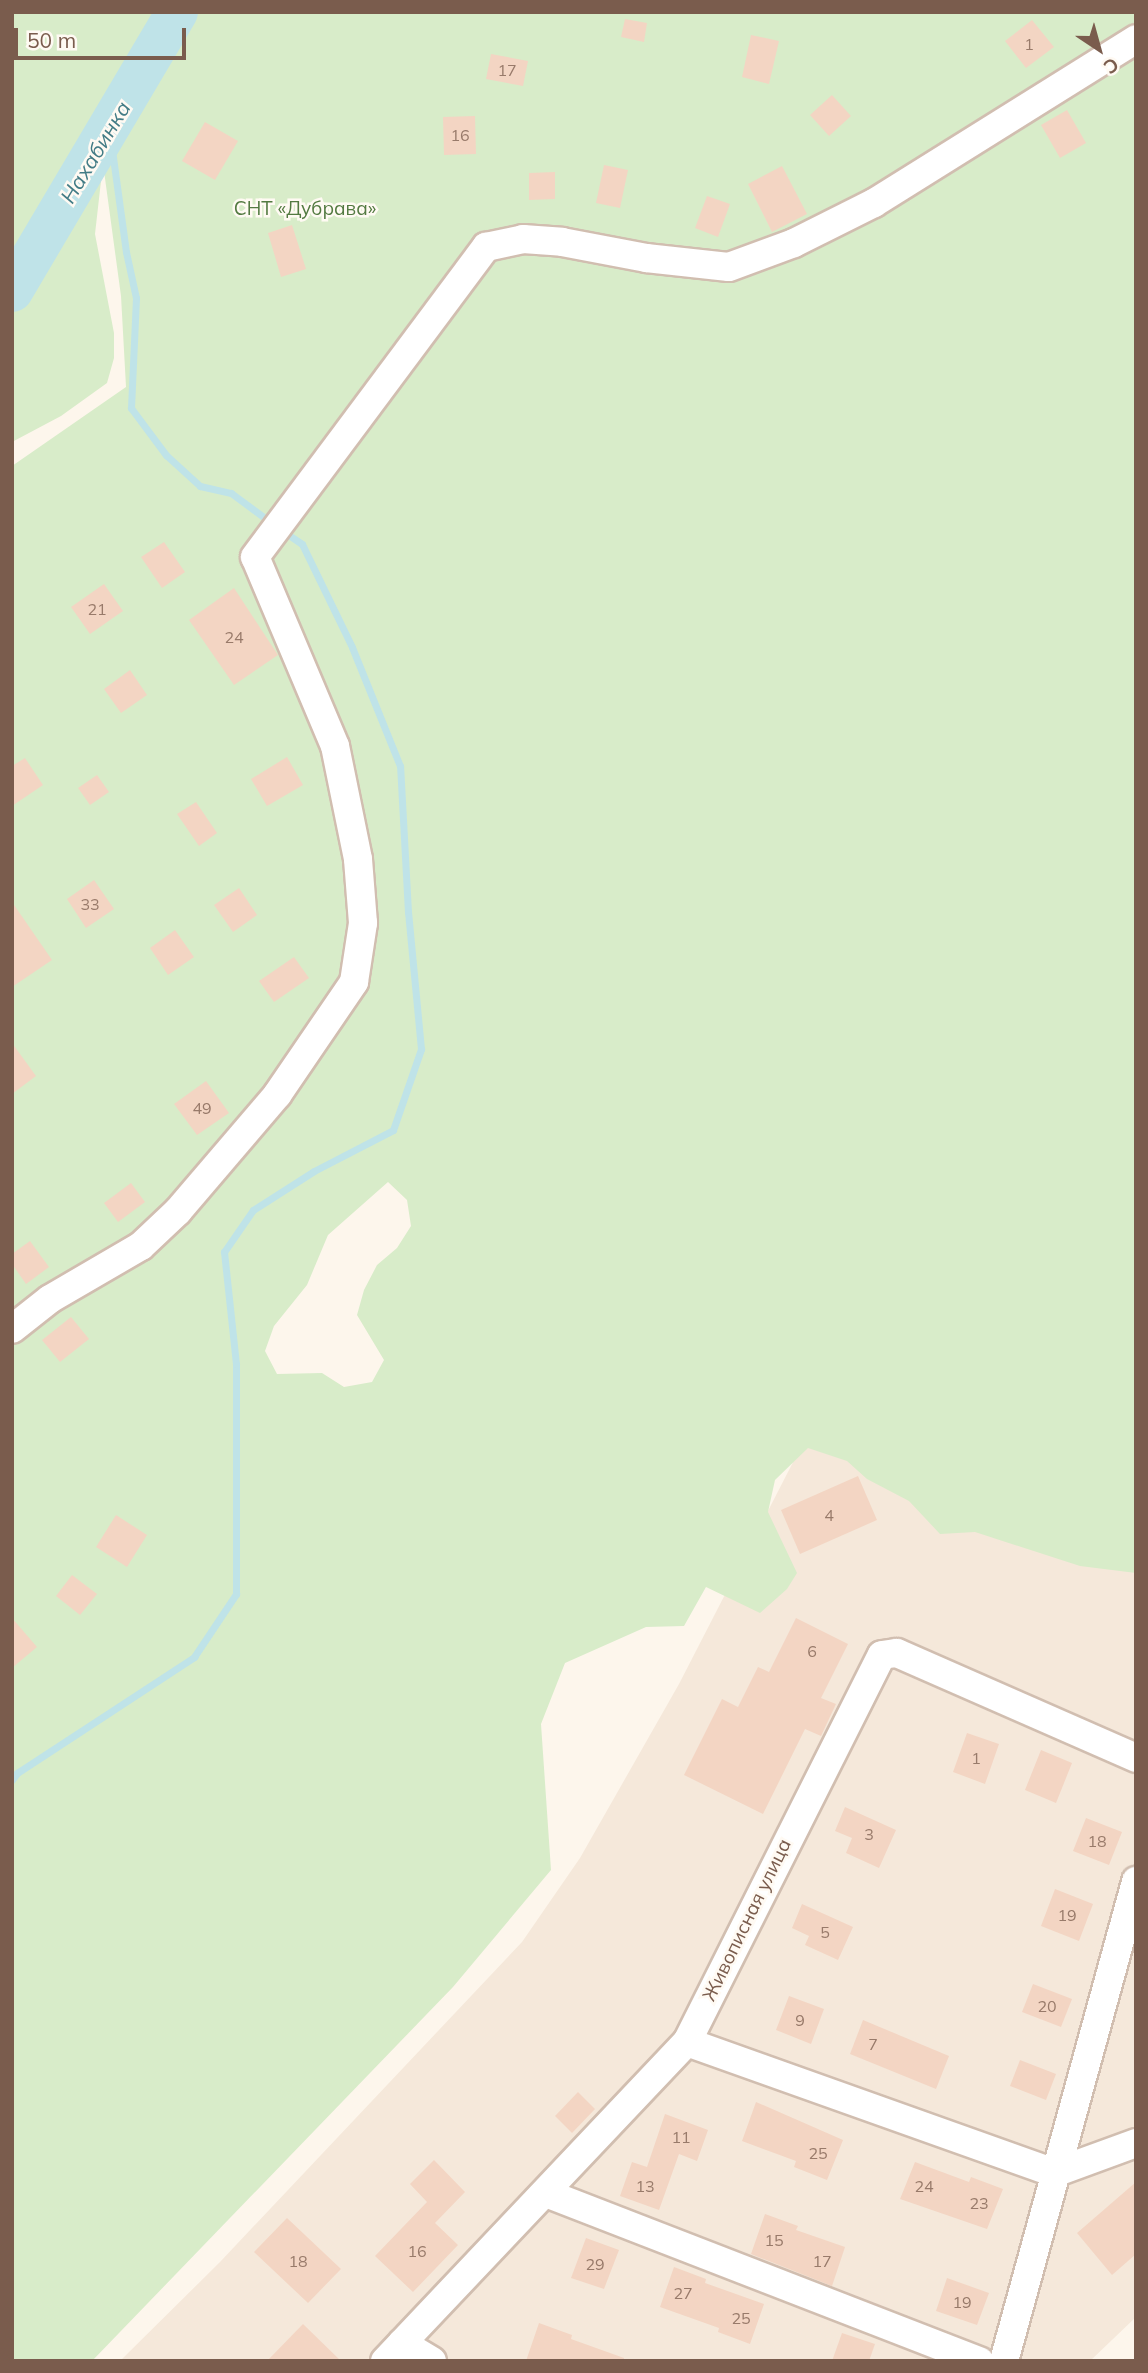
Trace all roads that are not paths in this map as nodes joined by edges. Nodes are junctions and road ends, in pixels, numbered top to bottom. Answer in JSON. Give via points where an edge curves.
{"nodes":[{"id":1,"x":1136,"y":39,"type":"edge"},
{"id":2,"x":12,"y":1329,"type":"edge"},
{"id":3,"x":1136,"y":1758,"type":"edge"},
{"id":4,"x":1136,"y":1881,"type":"edge"},
{"id":5,"x":687,"y":2042,"type":"junction"},
{"id":6,"x":1136,"y":2143,"type":"edge"},
{"id":7,"x":1054,"y":2173,"type":"junction"},
{"id":8,"x":545,"y":2193,"type":"junction"},
{"id":9,"x":393,"y":2352,"type":"edge"},
{"id":10,"x":432,"y":2361,"type":"edge"},
{"id":11,"x":980,"y":2361,"type":"edge"},
{"id":12,"x":1004,"y":2361,"type":"edge"}],
"edges":[{"from":1,"to":2,"type":"street","via":[[874,203],[794,243],[729,267],[536,240],[486,247],[255,557],[335,746],[358,859],[363,923],[354,982],[277,1096],[178,1211],[141,1246],[50,1298]]},
{"from":3,"to":5,"type":"street","name":"Живописная улица","via":[[897,1653],[882,1654]]},
{"from":4,"to":7,"type":"street"},
{"from":5,"to":7,"type":"street"},
{"from":5,"to":8,"type":"street","name":"Живописная улица"},
{"from":6,"to":7,"type":"street"},
{"from":7,"to":12,"type":"street"},
{"from":8,"to":9,"type":"street","name":"Живописная улица"},
{"from":8,"to":11,"type":"street"},
{"from":9,"to":10,"type":"street"}]}
